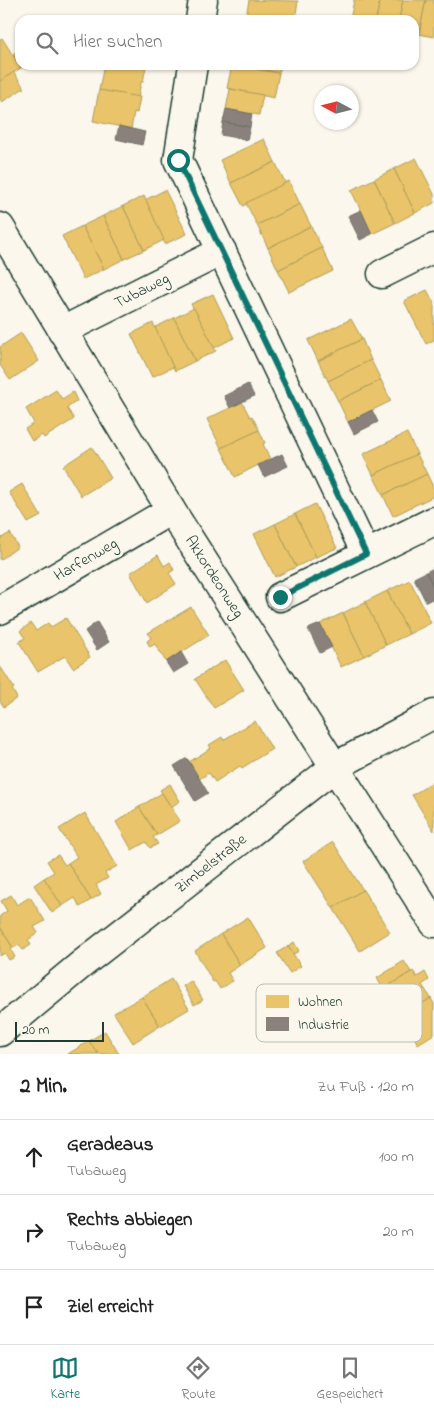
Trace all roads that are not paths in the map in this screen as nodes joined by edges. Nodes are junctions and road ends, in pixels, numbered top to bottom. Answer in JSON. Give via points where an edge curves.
{"nodes":[{"id":1,"x":203,"y":0,"type":"edge"},
{"id":2,"x":201,"y":15,"type":"edge"},
{"id":3,"x":192,"y":70,"type":"edge"},
{"id":4,"x":0,"y":228,"type":"edge"},
{"id":5,"x":434,"y":248,"type":"edge"},
{"id":6,"x":222,"y":251,"type":"junction"},
{"id":7,"x":382,"y":274,"type":"dead end"},
{"id":8,"x":62,"y":331,"type":"junction"},
{"id":9,"x":171,"y":510,"type":"junction"},
{"id":10,"x":434,"y":522,"type":"edge"},
{"id":11,"x":366,"y":554,"type":"junction"},
{"id":12,"x":280,"y":597,"type":"dead end"},
{"id":13,"x":0,"y":610,"type":"edge"},
{"id":14,"x":434,"y":714,"type":"edge"},
{"id":15,"x":336,"y":766,"type":"junction"},
{"id":16,"x":434,"y":923,"type":"edge"},
{"id":17,"x":0,"y":1032,"type":"edge"}],
"edges":[{"from":1,"to":2,"type":"street"},
{"from":3,"to":6,"type":"street","via":[[178,160]]},
{"from":4,"to":8,"type":"street","name":"Akkordeonweg"},
{"from":5,"to":7,"type":"street"},
{"from":6,"to":8,"type":"street","name":"Tubaweg"},
{"from":6,"to":11,"type":"street"},
{"from":8,"to":9,"type":"street","name":"Akkordeonweg"},
{"from":9,"to":13,"type":"street","name":"Harfenweg"},
{"from":9,"to":15,"type":"street","name":"Akkordeonweg"},
{"from":10,"to":11,"type":"street"},
{"from":11,"to":12,"type":"street"},
{"from":14,"to":15,"type":"street","name":"Zimbelstraße"},
{"from":15,"to":16,"type":"street","name":"Akkordeonweg"},
{"from":15,"to":17,"type":"street","name":"Zimbelstraße"}]}
